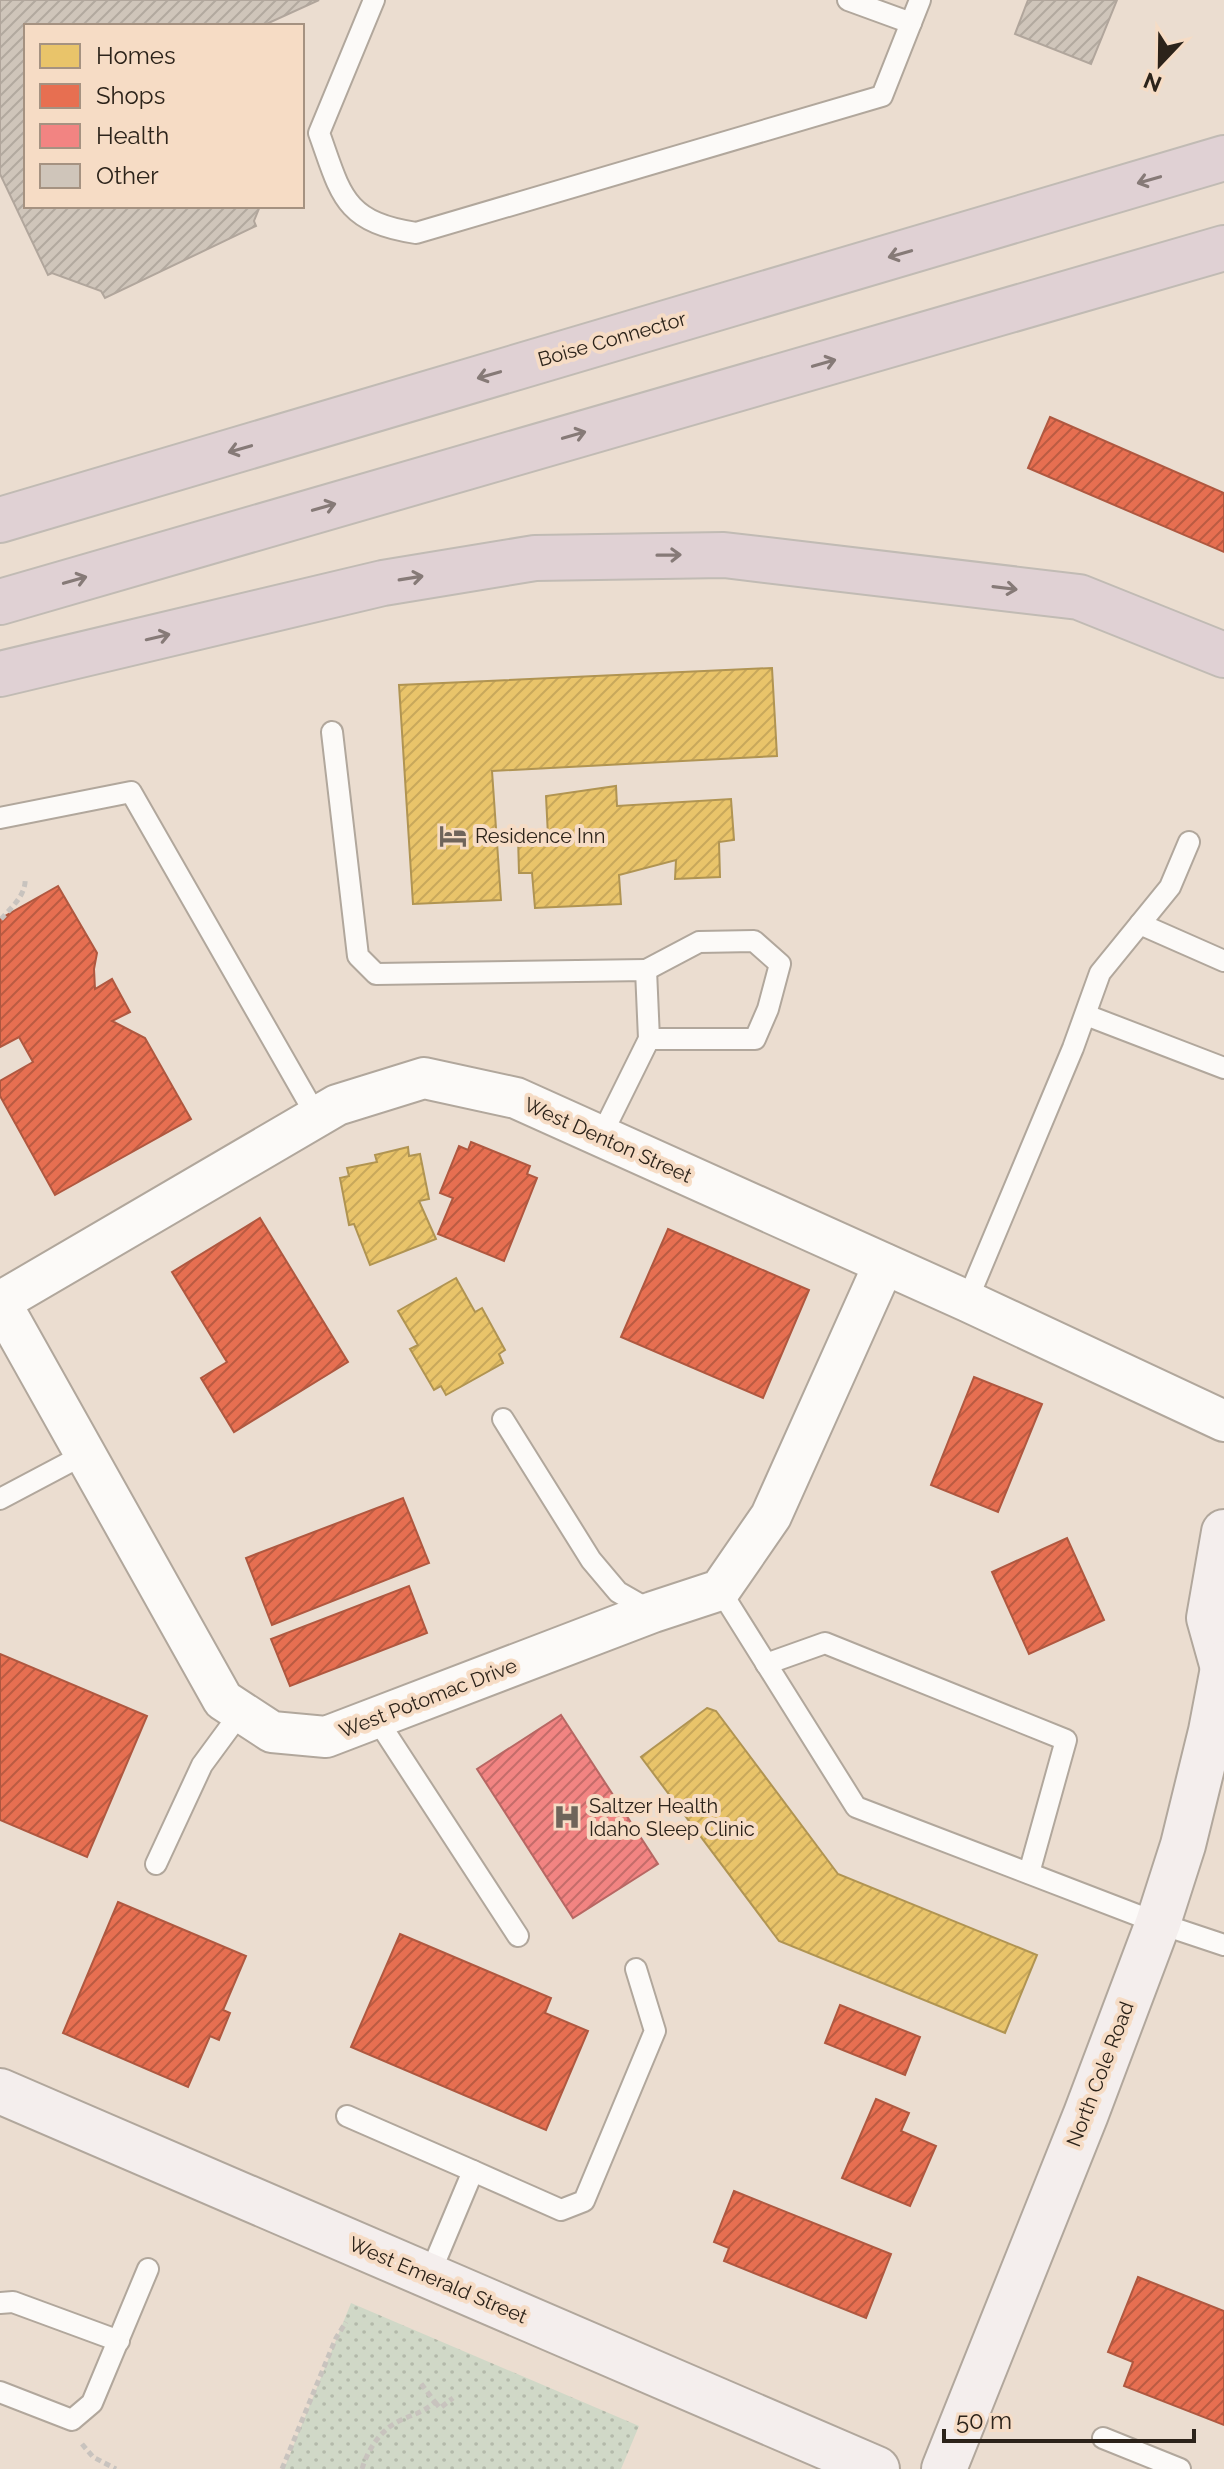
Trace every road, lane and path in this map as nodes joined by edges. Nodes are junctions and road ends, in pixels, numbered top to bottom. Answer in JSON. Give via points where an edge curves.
{"nodes":[{"id":1,"x":374,"y":0,"type":"edge"},
{"id":2,"x":848,"y":0,"type":"edge"},
{"id":3,"x":920,"y":0,"type":"edge"},
{"id":4,"x":911,"y":23,"type":"junction"},
{"id":5,"x":1224,"y":158,"type":"edge"},
{"id":6,"x":1224,"y":248,"type":"edge"},
{"id":7,"x":0,"y":520,"type":"edge"},
{"id":8,"x":0,"y":602,"type":"edge"},
{"id":9,"x":1224,"y":655,"type":"edge"},
{"id":10,"x":0,"y":674,"type":"edge"},
{"id":11,"x":332,"y":732,"type":"dead end"},
{"id":12,"x":0,"y":818,"type":"edge"},
{"id":13,"x":1189,"y":842,"type":"dead end"},
{"id":14,"x":25,"y":877,"type":"dead end"},
{"id":15,"x":1,"y":919,"type":"edge"},
{"id":16,"x":1140,"y":924,"type":"junction"},
{"id":17,"x":1224,"y":961,"type":"edge"},
{"id":18,"x":646,"y":970,"type":"junction"},
{"id":19,"x":1086,"y":1015,"type":"junction"},
{"id":20,"x":649,"y":1039,"type":"junction"},
{"id":21,"x":1224,"y":1068,"type":"edge"},
{"id":22,"x":317,"y":1117,"type":"junction"},
{"id":23,"x":601,"y":1136,"type":"junction"},
{"id":24,"x":884,"y":1264,"type":"junction"},
{"id":25,"x":967,"y":1301,"type":"junction"},
{"id":26,"x":0,"y":1302,"type":"edge"},
{"id":27,"x":503,"y":1419,"type":"dead end"},
{"id":28,"x":1224,"y":1421,"type":"edge"},
{"id":29,"x":85,"y":1454,"type":"junction"},
{"id":30,"x":0,"y":1499,"type":"edge"},
{"id":31,"x":1224,"y":1532,"type":"edge"},
{"id":32,"x":720,"y":1590,"type":"junction"},
{"id":33,"x":653,"y":1612,"type":"junction"},
{"id":34,"x":766,"y":1664,"type":"junction"},
{"id":35,"x":1224,"y":1666,"type":"edge"},
{"id":36,"x":241,"y":1712,"type":"junction"},
{"id":37,"x":376,"y":1718,"type":"junction"},
{"id":38,"x":156,"y":1864,"type":"dead end"},
{"id":39,"x":1029,"y":1873,"type":"junction"},
{"id":40,"x":1158,"y":1923,"type":"junction"},
{"id":41,"x":518,"y":1936,"type":"dead end"},
{"id":42,"x":1224,"y":1945,"type":"edge"},
{"id":43,"x":636,"y":1969,"type":"dead end"},
{"id":44,"x":0,"y":2091,"type":"edge"},
{"id":45,"x":347,"y":2116,"type":"dead end"},
{"id":46,"x":473,"y":2171,"type":"junction"},
{"id":47,"x":148,"y":2269,"type":"dead end"},
{"id":48,"x":429,"y":2276,"type":"junction"},
{"id":49,"x":0,"y":2303,"type":"edge"},
{"id":50,"x":346,"y":2322,"type":"dead end"},
{"id":51,"x":119,"y":2341,"type":"junction"},
{"id":52,"x":419,"y":2381,"type":"dead end"},
{"id":53,"x":0,"y":2392,"type":"edge"},
{"id":54,"x":453,"y":2398,"type":"dead end"},
{"id":55,"x":435,"y":2402,"type":"junction"},
{"id":56,"x":72,"y":2420,"type":"junction"},
{"id":57,"x":1103,"y":2438,"type":"dead end"},
{"id":58,"x":116,"y":2469,"type":"edge"},
{"id":59,"x":282,"y":2469,"type":"edge"},
{"id":60,"x":362,"y":2469,"type":"edge"},
{"id":61,"x":877,"y":2469,"type":"edge"},
{"id":62,"x":944,"y":2469,"type":"edge"},
{"id":63,"x":1180,"y":2469,"type":"edge"}],
"edges":[{"from":1,"to":4,"type":"lane","via":[[319,133],[342,196],[361,214],[390,229],[416,233],[882,96]]},
{"from":2,"to":4,"type":"lane"},
{"from":3,"to":4,"type":"lane"},
{"from":5,"to":7,"type":"highway","name":"Boise Connector","one_way":true},
{"from":8,"to":6,"type":"highway","one_way":true},
{"from":10,"to":9,"type":"highway","one_way":true,"via":[[383,583],[535,558],[693,555],[1079,597]]},
{"from":11,"to":18,"type":"lane","via":[[358,956],[376,974]]},
{"from":12,"to":22,"type":"lane","via":[[131,792]]},
{"from":13,"to":16,"type":"lane","via":[[1170,887]]},
{"from":14,"to":15,"type":"path","via":[[22,894]]},
{"from":16,"to":17,"type":"lane"},
{"from":16,"to":19,"type":"lane","via":[[1100,973]]},
{"from":18,"to":20,"type":"lane"},
{"from":18,"to":20,"type":"lane","via":[[699,942],[754,941],[780,964],[755,1039]]},
{"from":19,"to":21,"type":"lane"},
{"from":19,"to":25,"type":"lane"},
{"from":20,"to":23,"type":"lane"},
{"from":22,"to":23,"type":"street","name":"West Denton Street","via":[[337,1105],[424,1078],[516,1098]]},
{"from":22,"to":26,"type":"street","name":"West Denton Street"},
{"from":23,"to":24,"type":"street","name":"West Denton Street"},
{"from":24,"to":25,"type":"street","name":"West Denton Street"},
{"from":24,"to":32,"type":"street","via":[[771,1516]]},
{"from":25,"to":28,"type":"street","name":"West Denton Street"},
{"from":26,"to":29,"type":"street","name":"West Potomac Drive"},
{"from":27,"to":33,"type":"lane","via":[[591,1560],[618,1592]]},
{"from":29,"to":30,"type":"lane"},
{"from":29,"to":36,"type":"street","name":"West Potomac Drive","via":[[223,1700]]},
{"from":31,"to":35,"type":"main road","name":"North Cole Road","via":[[1209,1618]]},
{"from":32,"to":33,"type":"street","name":"West Potomac Drive"},
{"from":32,"to":34,"type":"lane"},
{"from":33,"to":37,"type":"street","name":"West Potomac Drive"},
{"from":34,"to":39,"type":"lane","via":[[856,1807]]},
{"from":34,"to":39,"type":"lane","via":[[825,1643],[1066,1740]]},
{"from":35,"to":40,"type":"main road","name":"North Cole Road","via":[[1183,1845]]},
{"from":36,"to":37,"type":"street","name":"West Potomac Drive","via":[[272,1732],[326,1737]]},
{"from":36,"to":38,"type":"lane","via":[[202,1765]]},
{"from":37,"to":41,"type":"lane"},
{"from":39,"to":40,"type":"lane"},
{"from":40,"to":42,"type":"lane"},
{"from":40,"to":62,"type":"main road","name":"North Cole Road"},
{"from":43,"to":46,"type":"lane","via":[[655,2031],[584,2201],[561,2210]]},
{"from":44,"to":48,"type":"main road","name":"West Emerald Street"},
{"from":45,"to":46,"type":"lane"},
{"from":46,"to":48,"type":"lane"},
{"from":47,"to":51,"type":"lane"},
{"from":48,"to":61,"type":"main road","name":"West Emerald Street"},
{"from":49,"to":51,"type":"lane","via":[[13,2302]]},
{"from":50,"to":59,"type":"path"},
{"from":51,"to":56,"type":"lane","via":[[92,2403]]},
{"from":52,"to":55,"type":"path"},
{"from":53,"to":56,"type":"lane"},
{"from":54,"to":55,"type":"path","via":[[440,2408]]},
{"from":55,"to":60,"type":"path","via":[[398,2421],[372,2444]]},
{"from":56,"to":58,"type":"path","via":[[93,2457]]},
{"from":57,"to":63,"type":"lane"}]}
